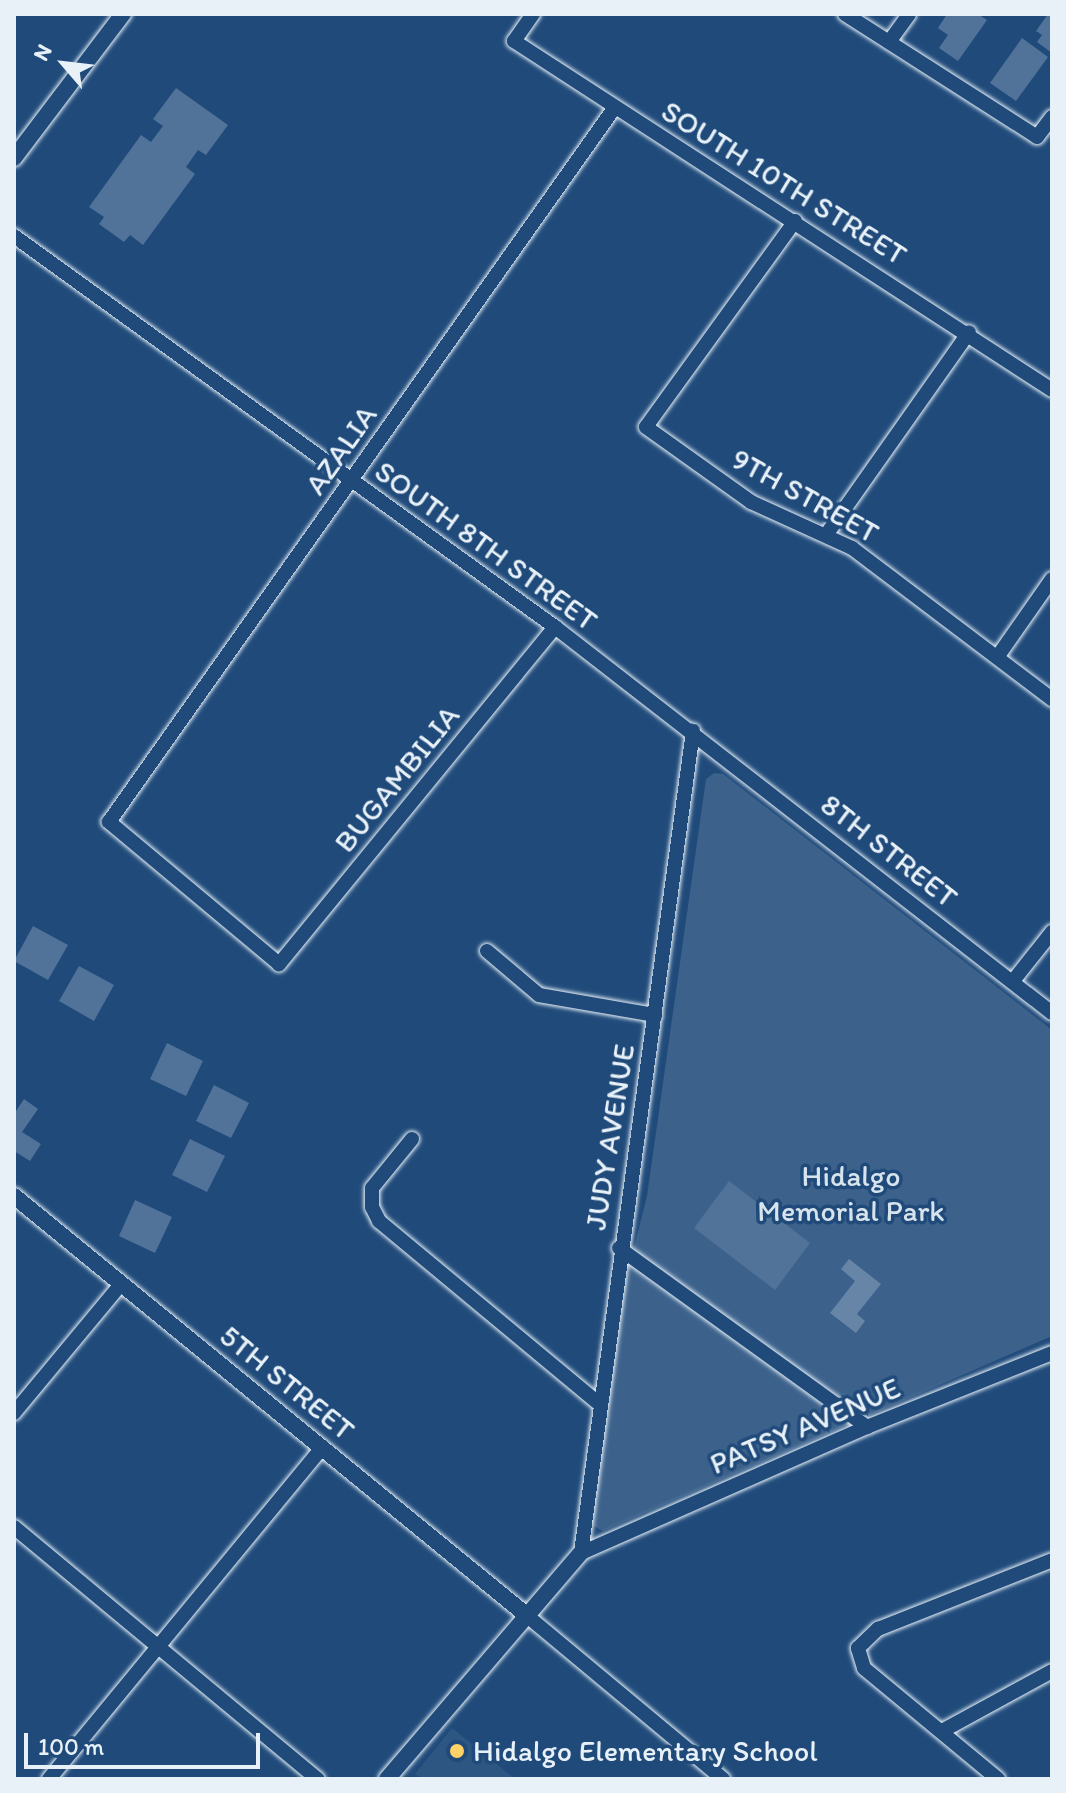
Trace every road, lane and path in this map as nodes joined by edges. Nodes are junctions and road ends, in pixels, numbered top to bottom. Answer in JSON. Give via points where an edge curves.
{"nodes":[{"id":1,"x":123,"y":14,"type":"edge"},
{"id":2,"x":533,"y":14,"type":"edge"},
{"id":3,"x":845,"y":14,"type":"edge"},
{"id":4,"x":909,"y":14,"type":"edge"},
{"id":5,"x":889,"y":42,"type":"junction"},
{"id":6,"x":615,"y":107,"type":"junction"},
{"id":7,"x":1052,"y":117,"type":"edge"},
{"id":8,"x":14,"y":158,"type":"edge"},
{"id":9,"x":795,"y":221,"type":"junction"},
{"id":10,"x":14,"y":236,"type":"edge"},
{"id":11,"x":969,"y":332,"type":"junction"},
{"id":12,"x":1052,"y":390,"type":"edge"},
{"id":13,"x":351,"y":481,"type":"junction"},
{"id":14,"x":826,"y":535,"type":"junction"},
{"id":15,"x":1052,"y":579,"type":"edge"},
{"id":16,"x":555,"y":627,"type":"junction"},
{"id":17,"x":998,"y":656,"type":"junction"},
{"id":18,"x":1052,"y":699,"type":"edge"},
{"id":19,"x":693,"y":731,"type":"junction"},
{"id":20,"x":1052,"y":932,"type":"edge"},
{"id":21,"x":487,"y":951,"type":"dead end"},
{"id":22,"x":279,"y":964,"type":"joint"},
{"id":23,"x":1013,"y":981,"type":"junction"},
{"id":24,"x":1052,"y":1013,"type":"edge"},
{"id":25,"x":655,"y":1015,"type":"junction"},
{"id":26,"x":412,"y":1139,"type":"dead end"},
{"id":27,"x":14,"y":1196,"type":"edge"},
{"id":28,"x":619,"y":1248,"type":"junction"},
{"id":29,"x":121,"y":1284,"type":"junction"},
{"id":30,"x":1052,"y":1353,"type":"edge"},
{"id":31,"x":598,"y":1403,"type":"junction"},
{"id":32,"x":14,"y":1413,"type":"edge"},
{"id":33,"x":867,"y":1427,"type":"junction"},
{"id":34,"x":322,"y":1448,"type":"junction"},
{"id":35,"x":14,"y":1527,"type":"edge"},
{"id":36,"x":581,"y":1553,"type":"junction"},
{"id":37,"x":1052,"y":1560,"type":"edge"},
{"id":38,"x":525,"y":1614,"type":"junction"},
{"id":39,"x":157,"y":1646,"type":"junction"},
{"id":40,"x":1052,"y":1671,"type":"edge"},
{"id":41,"x":942,"y":1731,"type":"junction"},
{"id":42,"x":49,"y":1779,"type":"edge"},
{"id":43,"x":318,"y":1779,"type":"edge"},
{"id":44,"x":387,"y":1779,"type":"edge"},
{"id":45,"x":722,"y":1779,"type":"edge"},
{"id":46,"x":998,"y":1779,"type":"edge"}],
"edges":[{"from":1,"to":8,"type":"street"},
{"from":2,"to":6,"type":"street","name":"SOUTH 10TH STREET","via":[[514,41]]},
{"from":3,"to":5,"type":"street"},
{"from":4,"to":5,"type":"street"},
{"from":5,"to":7,"type":"street","via":[[1037,137]]},
{"from":6,"to":9,"type":"street","name":"SOUTH 10TH STREET"},
{"from":6,"to":13,"type":"street","name":"AZALIA"},
{"from":9,"to":11,"type":"street","name":"SOUTH 10TH STREET"},
{"from":9,"to":14,"type":"street","name":"9TH STREET","via":[[646,427],[751,502]]},
{"from":10,"to":13,"type":"street","name":"SOUTH 8TH STREET"},
{"from":11,"to":12,"type":"street","name":"SOUTH 10TH STREET"},
{"from":11,"to":14,"type":"street"},
{"from":13,"to":16,"type":"street","name":"SOUTH 8TH STREET"},
{"from":13,"to":22,"type":"street","name":"AZALIA","via":[[109,822]]},
{"from":14,"to":17,"type":"street","name":"9TH STREET","via":[[852,548]]},
{"from":15,"to":17,"type":"street"},
{"from":16,"to":19,"type":"street","name":"SOUTH 8TH STREET"},
{"from":16,"to":22,"type":"street","name":"BUGAMBILIA"},
{"from":17,"to":18,"type":"street","name":"9TH STREET"},
{"from":19,"to":23,"type":"street","name":"8TH STREET"},
{"from":19,"to":25,"type":"street","name":"JUDY AVENUE"},
{"from":20,"to":23,"type":"street"},
{"from":21,"to":25,"type":"street","via":[[539,995]]},
{"from":23,"to":24,"type":"street","name":"8TH STREET"},
{"from":25,"to":28,"type":"street","name":"JUDY AVENUE"},
{"from":26,"to":31,"type":"street","via":[[372,1188],[379,1221]]},
{"from":27,"to":29,"type":"street","name":"5TH STREET"},
{"from":28,"to":31,"type":"street","name":"JUDY AVENUE"},
{"from":28,"to":33,"type":"street"},
{"from":29,"to":32,"type":"street"},
{"from":29,"to":34,"type":"street","name":"5TH STREET"},
{"from":30,"to":33,"type":"street","name":"PATSY AVENUE"},
{"from":31,"to":36,"type":"street","name":"JUDY AVENUE"},
{"from":33,"to":36,"type":"street","name":"PATSY AVENUE"},
{"from":34,"to":38,"type":"street","name":"5TH STREET"},
{"from":34,"to":39,"type":"street"},
{"from":35,"to":39,"type":"street"},
{"from":36,"to":38,"type":"street"},
{"from":37,"to":41,"type":"street","via":[[878,1629],[858,1648],[864,1668]]},
{"from":38,"to":44,"type":"street"},
{"from":38,"to":45,"type":"street"},
{"from":39,"to":42,"type":"street"},
{"from":39,"to":43,"type":"street"},
{"from":40,"to":41,"type":"street"},
{"from":41,"to":46,"type":"street"}]}
